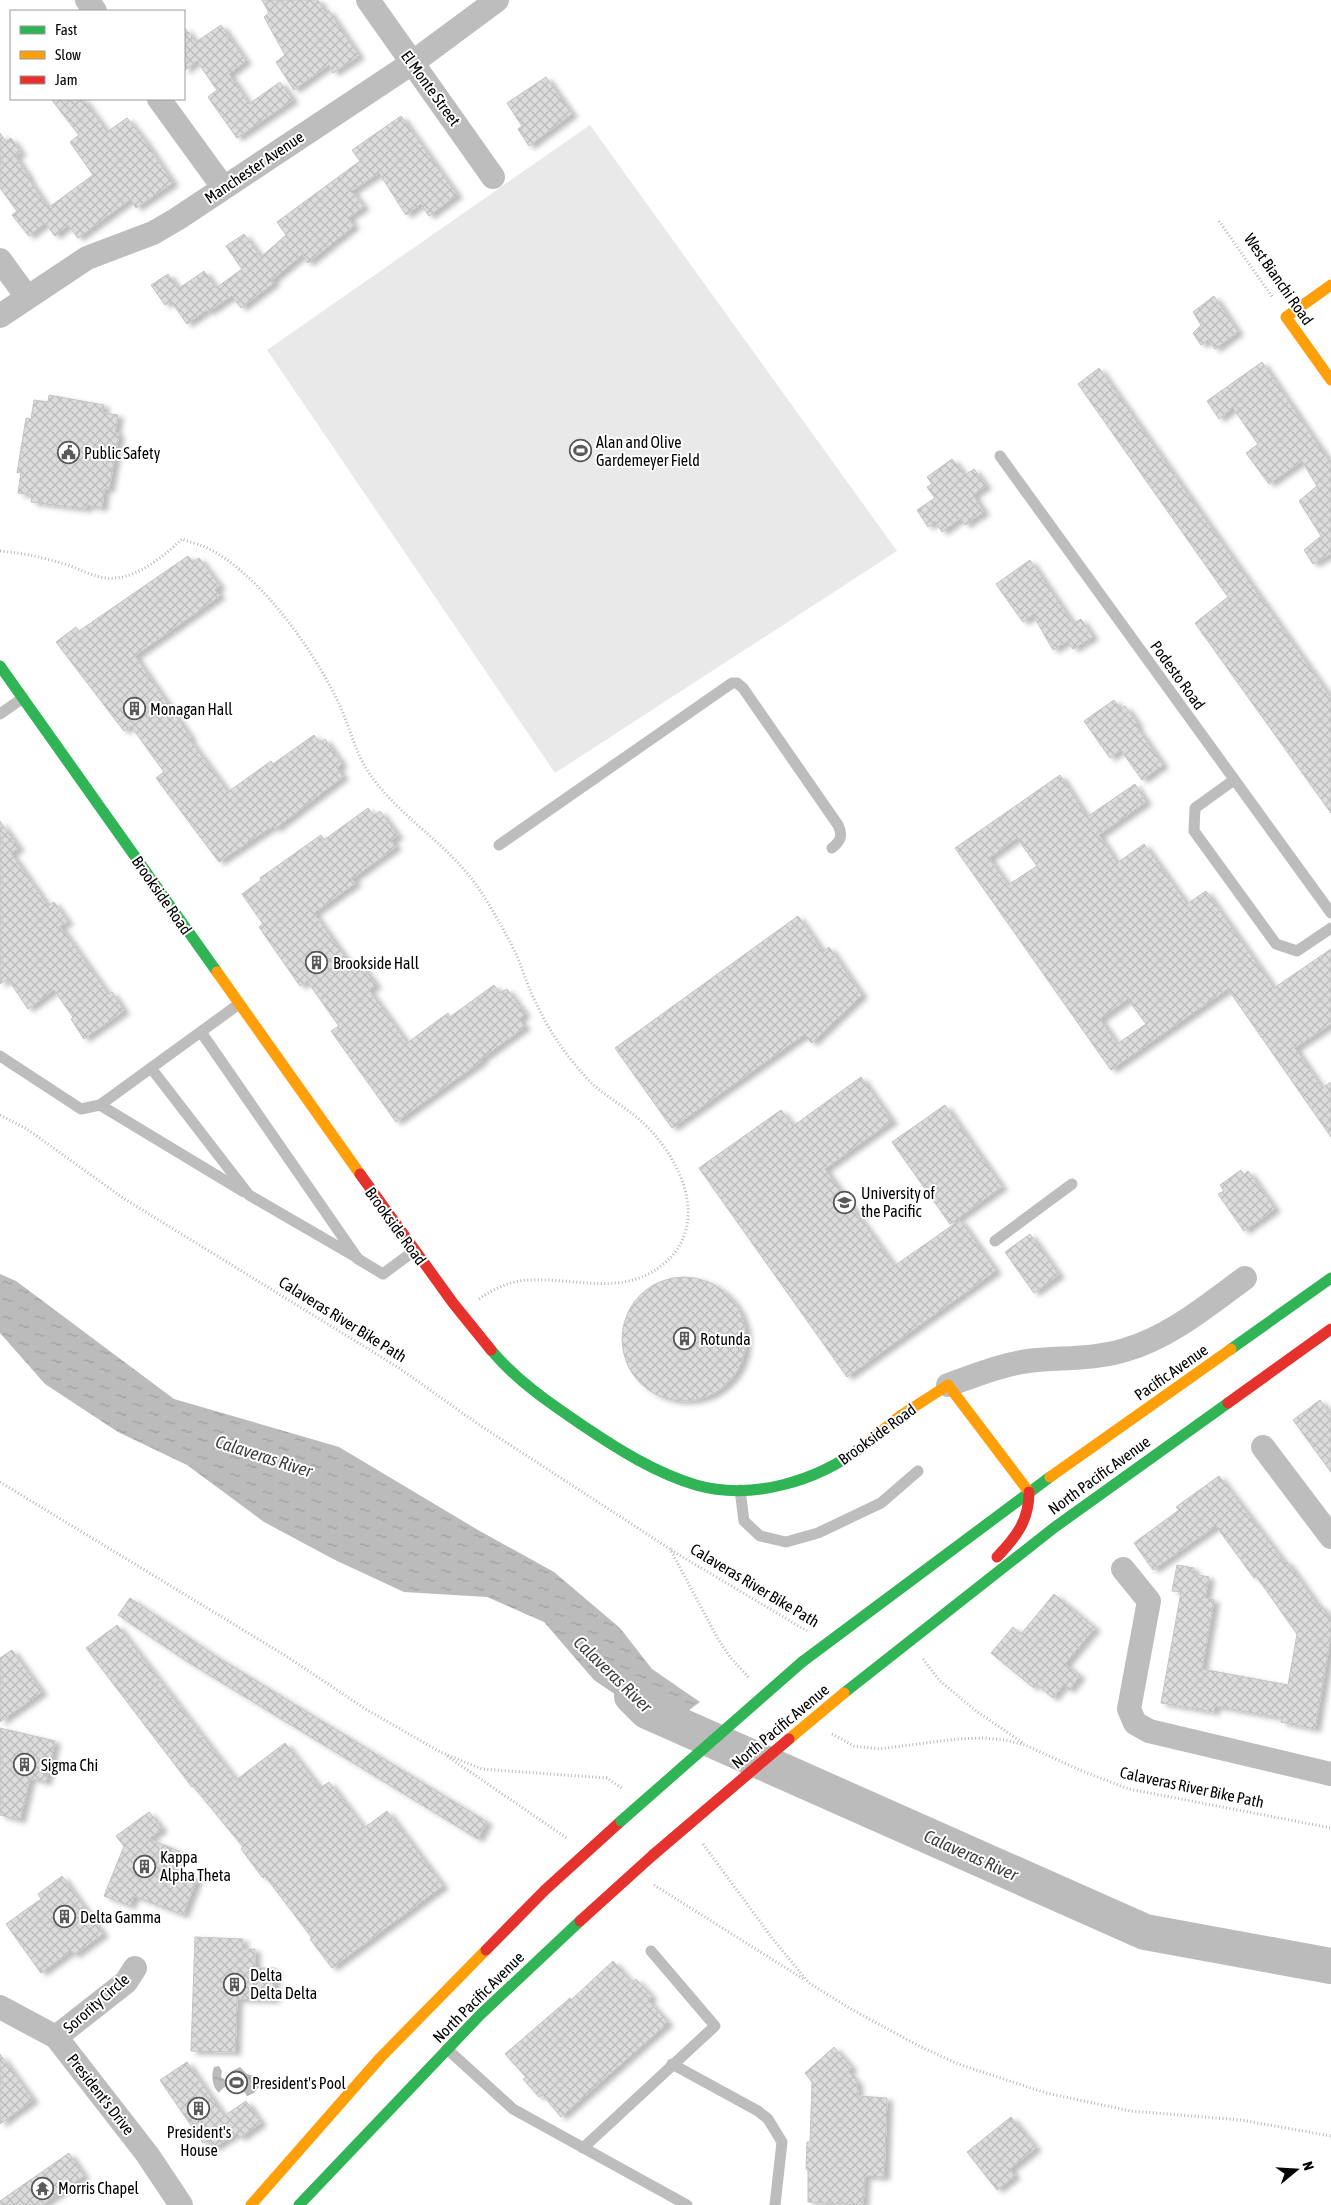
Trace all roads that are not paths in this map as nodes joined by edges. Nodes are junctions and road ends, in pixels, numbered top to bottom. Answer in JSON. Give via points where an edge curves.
{"nodes":[{"id":1,"x":368,"y":0,"type":"edge"},
{"id":2,"x":497,"y":0,"type":"edge"},
{"id":3,"x":412,"y":62,"type":"junction"},
{"id":4,"x":160,"y":100,"type":"edge"},
{"id":5,"x":493,"y":177,"type":"dead end"},
{"id":6,"x":223,"y":187,"type":"junction"},
{"id":7,"x":0,"y":260,"type":"edge"},
{"id":8,"x":1331,"y":285,"type":"edge"},
{"id":9,"x":27,"y":297,"type":"junction"},
{"id":10,"x":0,"y":316,"type":"edge"},
{"id":11,"x":1331,"y":380,"type":"edge"},
{"id":12,"x":1000,"y":456,"type":"dead end"},
{"id":13,"x":0,"y":666,"type":"edge"},
{"id":14,"x":22,"y":698,"type":"junction"},
{"id":15,"x":0,"y":714,"type":"edge"},
{"id":16,"x":1234,"y":780,"type":"junction"},
{"id":17,"x":500,"y":845,"type":"dead end"},
{"id":18,"x":832,"y":848,"type":"dead end"},
{"id":19,"x":1331,"y":912,"type":"edge"},
{"id":20,"x":1331,"y":928,"type":"edge"},
{"id":21,"x":239,"y":1004,"type":"junction"},
{"id":22,"x":201,"y":1032,"type":"junction"},
{"id":23,"x":0,"y":1056,"type":"edge"},
{"id":24,"x":151,"y":1068,"type":"junction"},
{"id":25,"x":100,"y":1105,"type":"junction"},
{"id":26,"x":1072,"y":1184,"type":"dead end"},
{"id":27,"x":249,"y":1195,"type":"junction"},
{"id":28,"x":995,"y":1241,"type":"dead end"},
{"id":29,"x":415,"y":1251,"type":"junction"},
{"id":30,"x":358,"y":1259,"type":"junction"},
{"id":31,"x":1245,"y":1278,"type":"dead end"},
{"id":32,"x":1331,"y":1278,"type":"edge"},
{"id":33,"x":1331,"y":1329,"type":"edge"},
{"id":34,"x":948,"y":1385,"type":"junction"},
{"id":35,"x":1263,"y":1447,"type":"dead end"},
{"id":36,"x":918,"y":1471,"type":"dead end"},
{"id":37,"x":740,"y":1490,"type":"junction"},
{"id":38,"x":1029,"y":1492,"type":"junction"},
{"id":39,"x":1331,"y":1538,"type":"edge"},
{"id":40,"x":1124,"y":1569,"type":"dead end"},
{"id":41,"x":944,"y":1613,"type":"junction"},
{"id":42,"x":1331,"y":1774,"type":"edge"},
{"id":43,"x":651,"y":1951,"type":"dead end"},
{"id":44,"x":135,"y":1968,"type":"dead end"},
{"id":45,"x":0,"y":2007,"type":"edge"},
{"id":46,"x":56,"y":2037,"type":"junction"},
{"id":47,"x":447,"y":2049,"type":"junction"},
{"id":48,"x":672,"y":2064,"type":"junction"},
{"id":49,"x":583,"y":2148,"type":"junction"},
{"id":50,"x":181,"y":2205,"type":"edge"},
{"id":51,"x":251,"y":2205,"type":"edge"},
{"id":52,"x":299,"y":2205,"type":"edge"},
{"id":53,"x":687,"y":2205,"type":"edge"},
{"id":54,"x":775,"y":2205,"type":"edge"}],
"edges":[{"from":1,"to":3,"type":"street","name":"El Monte Street"},
{"from":2,"to":3,"type":"street","name":"Manchester Avenue"},
{"from":3,"to":5,"type":"street","name":"El Monte Street"},
{"from":3,"to":6,"type":"street","name":"Manchester Avenue"},
{"from":4,"to":6,"type":"street"},
{"from":6,"to":9,"type":"street","name":"Manchester Avenue","via":[[153,233],[87,258]]},
{"from":7,"to":9,"type":"street"},
{"from":8,"to":11,"type":"street","name":"West Bianchi Road","via":[[1286,317]]},
{"from":9,"to":10,"type":"street","name":"Manchester Avenue"},
{"from":12,"to":16,"type":"lane","name":"Podesto Road"},
{"from":13,"to":14,"type":"street","name":"Brookside Road"},
{"from":14,"to":15,"type":"lane"},
{"from":14,"to":21,"type":"street","name":"Brookside Road"},
{"from":16,"to":19,"type":"lane","name":"Podesto Road"},
{"from":16,"to":20,"type":"lane","via":[[1195,808],[1194,831],[1276,944],[1297,951]]},
{"from":17,"to":18,"type":"lane","via":[[732,683],[737,683],[838,825],[841,838]]},
{"from":21,"to":22,"type":"lane"},
{"from":21,"to":29,"type":"street","name":"Brookside Road"},
{"from":22,"to":24,"type":"lane"},
{"from":22,"to":30,"type":"lane"},
{"from":23,"to":25,"type":"lane","via":[[81,1109]]},
{"from":24,"to":25,"type":"lane"},
{"from":24,"to":27,"type":"lane"},
{"from":25,"to":27,"type":"lane"},
{"from":26,"to":28,"type":"lane"},
{"from":27,"to":30,"type":"lane"},
{"from":29,"to":30,"type":"lane","via":[[383,1274]]},
{"from":29,"to":37,"type":"street","name":"Brookside Road","via":[[460,1313],[526,1386],[596,1436],[668,1474],[716,1489]]},
{"from":31,"to":34,"type":"street","name":"Brookside Road","via":[[1174,1328],[1127,1350],[1002,1366]]},
{"from":32,"to":38,"type":"street","name":"Pacific Avenue"},
{"from":33,"to":41,"type":"street","name":"North Pacific Avenue","via":[[1055,1527]]},
{"from":34,"to":37,"type":"street","name":"Brookside Road","via":[[832,1467],[789,1483]]},
{"from":34,"to":38,"type":"street"},
{"from":35,"to":39,"type":"street"},
{"from":36,"to":37,"type":"lane","via":[[881,1503],[818,1534],[786,1542],[760,1536],[744,1521]]},
{"from":38,"to":41,"type":"street","via":[[1030,1508],[1016,1537]]},
{"from":38,"to":51,"type":"street","name":"North Pacific Avenue","bridge":true,"via":[[802,1662],[586,1852],[380,2058]]},
{"from":40,"to":42,"type":"street","via":[[1149,1601],[1130,1709],[1135,1723],[1149,1731]]},
{"from":41,"to":47,"type":"street","name":"North Pacific Avenue","bridge":true,"via":[[653,1855],[543,1955]]},
{"from":43,"to":48,"type":"lane","via":[[715,2026]]},
{"from":44,"to":46,"type":"street","name":"Sorority Circle","via":[[126,1982]]},
{"from":45,"to":46,"type":"street","name":"President's Drive"},
{"from":46,"to":50,"type":"street","name":"President's Drive","via":[[142,2146]]},
{"from":47,"to":49,"type":"lane","via":[[513,2109]]},
{"from":47,"to":52,"type":"street","name":"North Pacific Avenue"},
{"from":48,"to":49,"type":"lane"},
{"from":48,"to":54,"type":"lane","via":[[768,2119],[782,2142]]},
{"from":49,"to":53,"type":"lane"}]}
